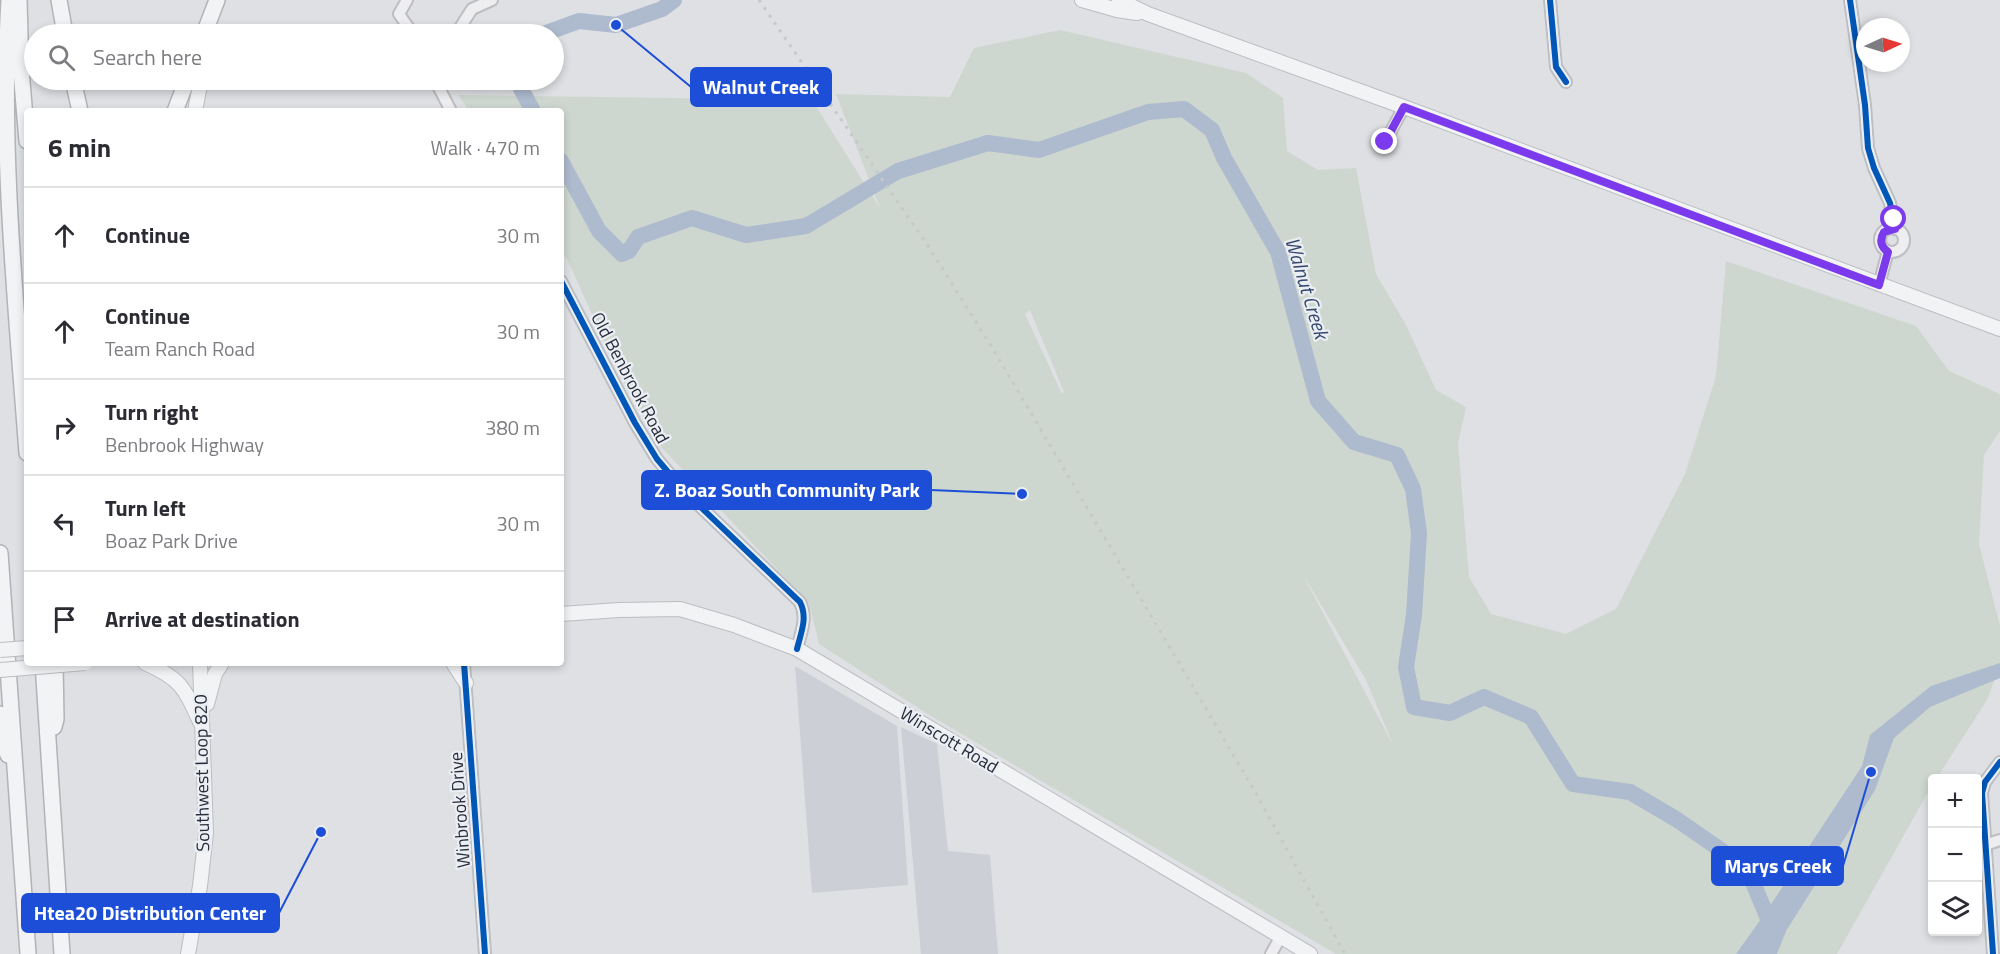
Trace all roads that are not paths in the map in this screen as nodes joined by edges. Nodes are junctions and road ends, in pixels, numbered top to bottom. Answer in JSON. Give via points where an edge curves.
{"nodes":[{"id":1,"x":9,"y":0,"type":"edge"},
{"id":2,"x":19,"y":0,"type":"edge"},
{"id":3,"x":59,"y":0,"type":"edge"},
{"id":4,"x":218,"y":0,"type":"edge"},
{"id":5,"x":407,"y":0,"type":"edge"},
{"id":6,"x":492,"y":0,"type":"edge"},
{"id":7,"x":1082,"y":0,"type":"edge"},
{"id":8,"x":1119,"y":0,"type":"edge"},
{"id":9,"x":1550,"y":0,"type":"edge"},
{"id":10,"x":1850,"y":0,"type":"edge"},
{"id":11,"x":1148,"y":14,"type":"junction"},
{"id":12,"x":63,"y":24,"type":"edge"},
{"id":13,"x":208,"y":24,"type":"edge"},
{"id":14,"x":212,"y":24,"type":"edge"},
{"id":15,"x":406,"y":24,"type":"edge"},
{"id":16,"x":462,"y":24,"type":"edge"},
{"id":17,"x":1566,"y":82,"type":"dead end"},
{"id":18,"x":75,"y":90,"type":"edge"},
{"id":19,"x":183,"y":90,"type":"edge"},
{"id":20,"x":199,"y":90,"type":"edge"},
{"id":21,"x":440,"y":90,"type":"edge"},
{"id":22,"x":1404,"y":107,"type":"junction"},
{"id":23,"x":24,"y":108,"type":"edge"},
{"id":24,"x":79,"y":108,"type":"edge"},
{"id":25,"x":176,"y":108,"type":"edge"},
{"id":26,"x":196,"y":108,"type":"edge"},
{"id":27,"x":449,"y":108,"type":"edge"},
{"id":28,"x":1385,"y":142,"type":"dead end"},
{"id":29,"x":1895,"y":229,"type":"junction"},
{"id":30,"x":1888,"y":252,"type":"junction"},
{"id":31,"x":1879,"y":285,"type":"junction"},
{"id":32,"x":564,"y":287,"type":"edge"},
{"id":33,"x":2000,"y":329,"type":"edge"},
{"id":34,"x":24,"y":408,"type":"edge"},
{"id":35,"x":0,"y":553,"type":"edge"},
{"id":36,"x":564,"y":614,"type":"edge"},
{"id":37,"x":24,"y":648,"type":"edge"},
{"id":38,"x":797,"y":649,"type":"junction"},
{"id":39,"x":0,"y":650,"type":"edge"},
{"id":40,"x":43,"y":666,"type":"edge"},
{"id":41,"x":49,"y":666,"type":"edge"},
{"id":42,"x":55,"y":666,"type":"edge"},
{"id":43,"x":152,"y":666,"type":"edge"},
{"id":44,"x":200,"y":666,"type":"edge"},
{"id":45,"x":220,"y":666,"type":"edge"},
{"id":46,"x":455,"y":666,"type":"edge"},
{"id":47,"x":464,"y":666,"type":"edge"},
{"id":48,"x":0,"y":670,"type":"edge"},
{"id":49,"x":465,"y":683,"type":"junction"},
{"id":50,"x":0,"y":714,"type":"edge"},
{"id":51,"x":202,"y":726,"type":"junction"},
{"id":52,"x":48,"y":748,"type":"junction"},
{"id":53,"x":2000,"y":762,"type":"edge"},
{"id":54,"x":15,"y":772,"type":"junction"},
{"id":55,"x":2000,"y":840,"type":"edge"},
{"id":56,"x":1985,"y":845,"type":"junction"},
{"id":57,"x":1280,"y":938,"type":"junction"},
{"id":58,"x":28,"y":954,"type":"edge"},
{"id":59,"x":62,"y":954,"type":"edge"},
{"id":60,"x":188,"y":954,"type":"edge"},
{"id":61,"x":485,"y":954,"type":"edge"},
{"id":62,"x":1271,"y":954,"type":"edge"},
{"id":63,"x":1310,"y":954,"type":"edge"},
{"id":64,"x":1993,"y":954,"type":"edge"}],
"edges":[{"from":1,"to":34,"type":"highway","via":[[7,150]]},
{"from":2,"to":23,"type":"highway"},
{"from":3,"to":12,"type":"highway"},
{"from":4,"to":13,"type":"highway"},
{"from":4,"to":14,"type":"main road"},
{"from":5,"to":15,"type":"street","via":[[399,14]]},
{"from":6,"to":16,"type":"street","via":[[472,9]]},
{"from":7,"to":11,"type":"main road"},
{"from":8,"to":11,"type":"main road"},
{"from":9,"to":17,"type":"street","via":[[1556,67]]},
{"from":10,"to":29,"type":"street","via":[[1868,148],[1890,203]]},
{"from":11,"to":22,"type":"main road"},
{"from":18,"to":24,"type":"highway"},
{"from":19,"to":25,"type":"highway"},
{"from":20,"to":26,"type":"main road"},
{"from":21,"to":27,"type":"street"},
{"from":22,"to":28,"type":"street"},
{"from":22,"to":31,"type":"main road"},
{"from":29,"to":30,"type":"street","via":[[1882,235],[1881,243]]},
{"from":29,"to":30,"type":"street","via":[[1901,233],[1904,244],[1899,250]]},
{"from":30,"to":31,"type":"street"},
{"from":31,"to":33,"type":"main road"},
{"from":32,"to":38,"type":"street","name":"Old Benbrook Road","via":[[657,459],[685,492],[800,602],[804,624]]},
{"from":35,"to":54,"type":"highway"},
{"from":36,"to":38,"type":"main road","name":"Winscott Road","via":[[680,609]]},
{"from":37,"to":39,"type":"main road","bridge":true},
{"from":38,"to":57,"type":"main road","name":"Winscott Road"},
{"from":40,"to":52,"type":"highway"},
{"from":41,"to":48,"type":"main road","bridge":true},
{"from":42,"to":52,"type":"highway","via":[[56,719]]},
{"from":43,"to":51,"type":"main road","via":[[184,688]]},
{"from":44,"to":51,"type":"main road","name":"Southwest Loop 820"},
{"from":45,"to":51,"type":"main road","via":[[210,687]]},
{"from":46,"to":49,"type":"main road"},
{"from":47,"to":49,"type":"street","name":"Winbrook Drive"},
{"from":49,"to":61,"type":"street","name":"Winbrook Drive"},
{"from":50,"to":54,"type":"highway","via":[[2,738]]},
{"from":51,"to":60,"type":"main road","name":"Southwest Loop 820","via":[[206,833]]},
{"from":52,"to":59,"type":"highway"},
{"from":53,"to":56,"type":"street","via":[[1982,793]]},
{"from":54,"to":58,"type":"highway"},
{"from":55,"to":56,"type":"street"},
{"from":56,"to":64,"type":"street"},
{"from":57,"to":62,"type":"street"},
{"from":57,"to":63,"type":"main road","name":"Winscott Road"}]}
